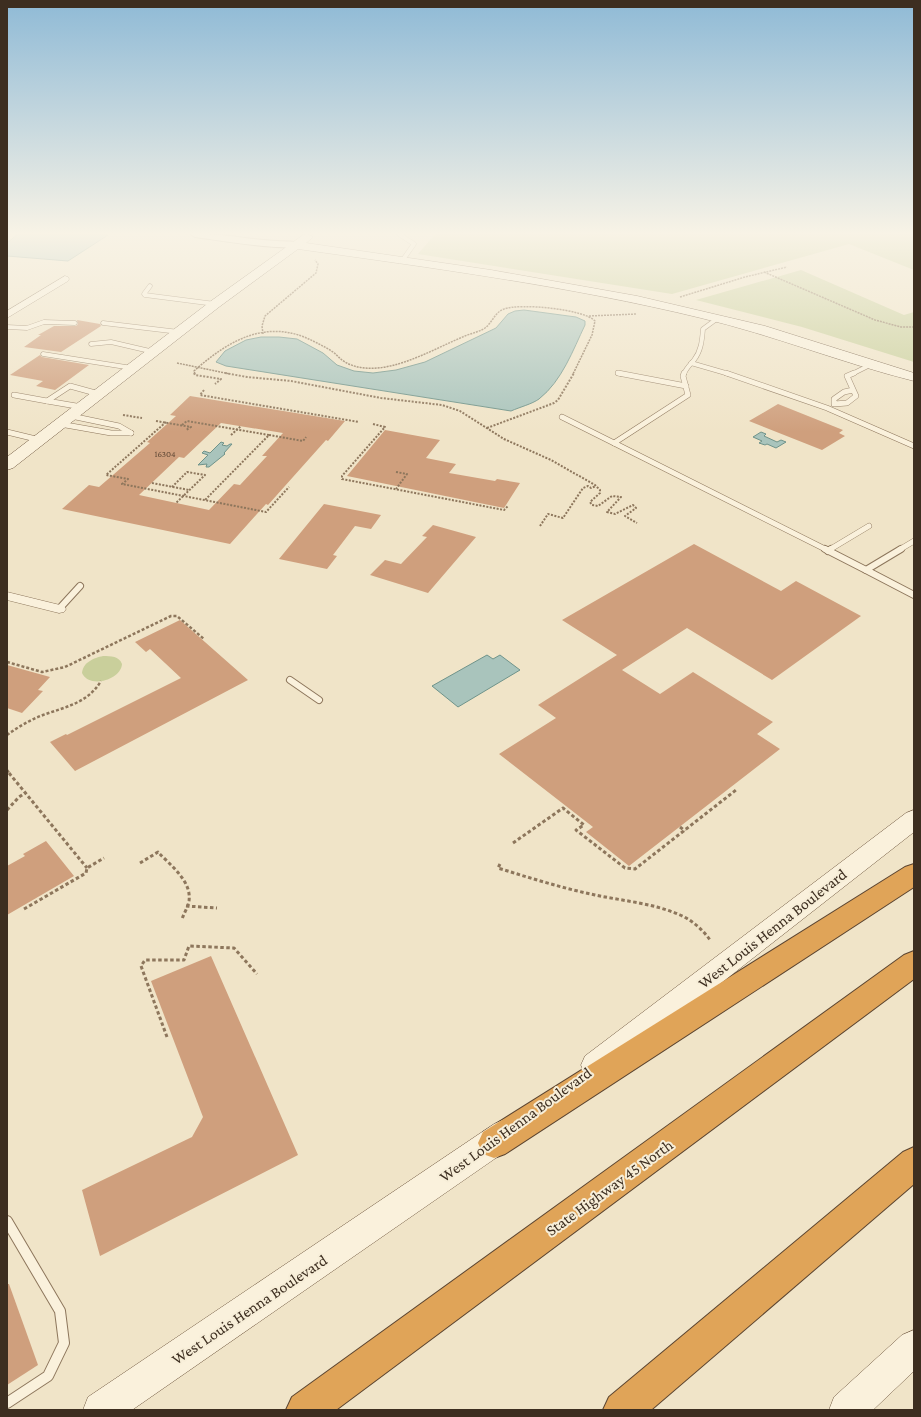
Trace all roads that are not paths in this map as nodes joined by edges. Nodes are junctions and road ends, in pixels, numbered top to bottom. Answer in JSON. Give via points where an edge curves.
{"nodes":[{"id":1,"x":31,"y":300,"type":"edge"},
{"id":2,"x":185,"y":300,"type":"edge"},
{"id":3,"x":221,"y":300,"type":"edge"},
{"id":4,"x":641,"y":300,"type":"edge"},
{"id":5,"x":216,"y":304,"type":"junction"},
{"id":6,"x":7,"y":315,"type":"edge"},
{"id":7,"x":718,"y":318,"type":"junction"},
{"id":8,"x":75,"y":323,"type":"dead end"},
{"id":9,"x":103,"y":323,"type":"dead end"},
{"id":10,"x":7,"y":327,"type":"edge"},
{"id":11,"x":180,"y":332,"type":"junction"},
{"id":12,"x":91,"y":344,"type":"dead end"},
{"id":13,"x":154,"y":352,"type":"junction"},
{"id":14,"x":43,"y":354,"type":"dead end"},
{"id":15,"x":691,"y":363,"type":"junction"},
{"id":16,"x":870,"y":365,"type":"junction"},
{"id":17,"x":132,"y":368,"type":"junction"},
{"id":18,"x":890,"y":372,"type":"junction"},
{"id":19,"x":618,"y":373,"type":"dead end"},
{"id":20,"x":914,"y":377,"type":"edge"},
{"id":21,"x":914,"y":384,"type":"edge"},
{"id":22,"x":686,"y":386,"type":"junction"},
{"id":23,"x":853,"y":390,"type":"junction"},
{"id":24,"x":99,"y":394,"type":"junction"},
{"id":25,"x":14,"y":395,"type":"dead end"},
{"id":26,"x":47,"y":401,"type":"junction"},
{"id":27,"x":834,"y":404,"type":"junction"},
{"id":28,"x":82,"y":407,"type":"junction"},
{"id":29,"x":827,"y":408,"type":"junction"},
{"id":30,"x":562,"y":417,"type":"dead end"},
{"id":31,"x":66,"y":420,"type":"junction"},
{"id":32,"x":7,"y":432,"type":"edge"},
{"id":33,"x":40,"y":440,"type":"junction"},
{"id":34,"x":614,"y":443,"type":"junction"},
{"id":35,"x":914,"y":446,"type":"edge"},
{"id":36,"x":7,"y":465,"type":"edge"},
{"id":37,"x":869,"y":526,"type":"dead end"},
{"id":38,"x":914,"y":541,"type":"edge"},
{"id":39,"x":828,"y":551,"type":"junction"},
{"id":40,"x":866,"y":570,"type":"junction"},
{"id":41,"x":80,"y":586,"type":"dead end"},
{"id":42,"x":914,"y":595,"type":"edge"},
{"id":43,"x":7,"y":596,"type":"edge"},
{"id":44,"x":59,"y":609,"type":"joint"},
{"id":45,"x":290,"y":680,"type":"dead end"},
{"id":46,"x":319,"y":700,"type":"dead end"},
{"id":47,"x":914,"y":818,"type":"edge"},
{"id":48,"x":914,"y":874,"type":"edge"},
{"id":49,"x":914,"y":963,"type":"edge"},
{"id":50,"x":494,"y":1143,"type":"junction"},
{"id":51,"x":914,"y":1163,"type":"edge"},
{"id":52,"x":7,"y":1221,"type":"edge"},
{"id":53,"x":914,"y":1347,"type":"edge"},
{"id":54,"x":7,"y":1403,"type":"edge"},
{"id":55,"x":101,"y":1410,"type":"edge"},
{"id":56,"x":305,"y":1410,"type":"edge"},
{"id":57,"x":622,"y":1410,"type":"edge"},
{"id":58,"x":848,"y":1410,"type":"edge"}],
"edges":[{"from":1,"to":6,"type":"street"},
{"from":2,"to":5,"type":"lane"},
{"from":3,"to":5,"type":"main road"},
{"from":4,"to":7,"type":"main road"},
{"from":5,"to":11,"type":"main road"},
{"from":7,"to":15,"type":"lane","via":[[703,329],[702,345]]},
{"from":7,"to":16,"type":"main road"},
{"from":8,"to":10,"type":"lane","via":[[44,322],[27,328]]},
{"from":9,"to":11,"type":"lane"},
{"from":11,"to":13,"type":"main road"},
{"from":12,"to":13,"type":"lane","via":[[111,342]]},
{"from":13,"to":17,"type":"main road"},
{"from":14,"to":17,"type":"lane"},
{"from":15,"to":22,"type":"lane","via":[[683,376]]},
{"from":15,"to":29,"type":"lane","via":[[713,368]]},
{"from":16,"to":18,"type":"main road"},
{"from":16,"to":23,"type":"lane","via":[[847,376]]},
{"from":17,"to":24,"type":"main road"},
{"from":18,"to":20,"type":"main road"},
{"from":18,"to":21,"type":"main road"},
{"from":19,"to":22,"type":"lane"},
{"from":22,"to":34,"type":"lane","via":[[688,395]]},
{"from":23,"to":27,"type":"lane","via":[[844,392],[834,399]]},
{"from":23,"to":27,"type":"lane","via":[[856,396],[847,404]]},
{"from":24,"to":26,"type":"lane","via":[[70,386]]},
{"from":24,"to":28,"type":"main road"},
{"from":25,"to":26,"type":"lane"},
{"from":26,"to":28,"type":"lane"},
{"from":27,"to":29,"type":"lane"},
{"from":28,"to":31,"type":"main road"},
{"from":29,"to":35,"type":"lane"},
{"from":30,"to":34,"type":"lane"},
{"from":31,"to":31,"type":"lane","via":[[111,433],[131,433],[119,426]]},
{"from":31,"to":33,"type":"main road"},
{"from":32,"to":33,"type":"lane"},
{"from":33,"to":36,"type":"main road"},
{"from":34,"to":39,"type":"lane"},
{"from":37,"to":39,"type":"lane"},
{"from":38,"to":40,"type":"lane"},
{"from":39,"to":40,"type":"lane"},
{"from":40,"to":42,"type":"lane"},
{"from":41,"to":44,"type":"lane"},
{"from":43,"to":44,"type":"street"},
{"from":45,"to":46,"type":"lane"},
{"from":47,"to":50,"type":"main road","name":"West Louis Henna Boulevard"},
{"from":48,"to":50,"type":"highway"},
{"from":49,"to":56,"type":"highway","name":"State Highway 45 North"},
{"from":50,"to":55,"type":"main road","name":"West Louis Henna Boulevard"},
{"from":51,"to":57,"type":"highway"},
{"from":52,"to":54,"type":"lane","via":[[60,1311],[64,1343],[48,1376]]},
{"from":53,"to":58,"type":"main road"}]}
